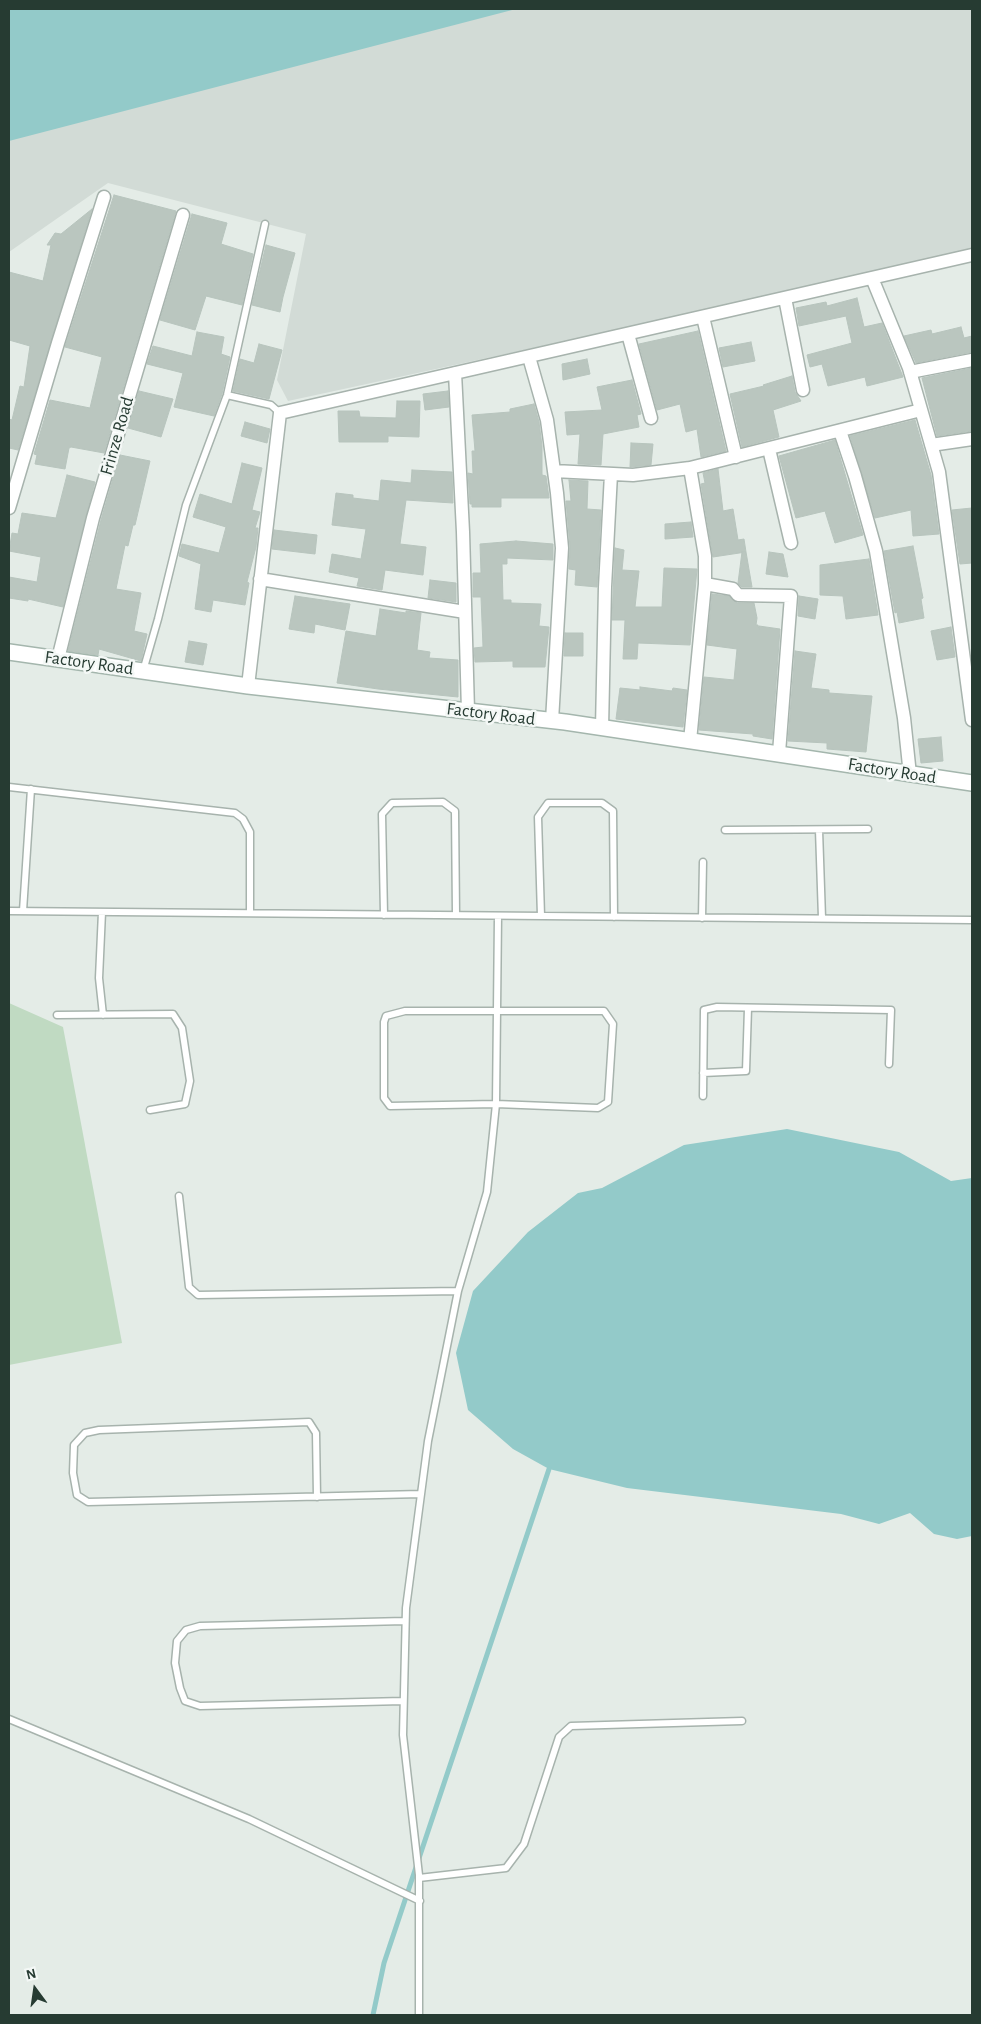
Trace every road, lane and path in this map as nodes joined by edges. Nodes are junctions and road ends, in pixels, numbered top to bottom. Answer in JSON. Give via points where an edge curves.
{"nodes":[{"id":1,"x":104,"y":197,"type":"dead end"},
{"id":2,"x":183,"y":215,"type":"dead end"},
{"id":3,"x":265,"y":224,"type":"dead end"},
{"id":4,"x":972,"y":255,"type":"edge"},
{"id":5,"x":872,"y":278,"type":"junction"},
{"id":6,"x":784,"y":298,"type":"junction"},
{"id":7,"x":703,"y":317,"type":"junction"},
{"id":8,"x":628,"y":334,"type":"junction"},
{"id":9,"x":529,"y":356,"type":"junction"},
{"id":10,"x":972,"y":360,"type":"edge"},
{"id":11,"x":910,"y":372,"type":"junction"},
{"id":12,"x":455,"y":373,"type":"junction"},
{"id":13,"x":803,"y":390,"type":"dead end"},
{"id":14,"x":227,"y":395,"type":"junction"},
{"id":15,"x":921,"y":410,"type":"junction"},
{"id":16,"x":280,"y":413,"type":"junction"},
{"id":17,"x":651,"y":418,"type":"dead end"},
{"id":18,"x":840,"y":431,"type":"junction"},
{"id":19,"x":972,"y":439,"type":"edge"},
{"id":20,"x":931,"y":445,"type":"junction"},
{"id":21,"x":769,"y":449,"type":"junction"},
{"id":22,"x":736,"y":457,"type":"junction"},
{"id":23,"x":690,"y":468,"type":"junction"},
{"id":24,"x":554,"y":471,"type":"junction"},
{"id":25,"x":611,"y":474,"type":"junction"},
{"id":26,"x":9,"y":508,"type":"edge"},
{"id":27,"x":790,"y":544,"type":"dead end"},
{"id":28,"x":260,"y":579,"type":"junction"},
{"id":29,"x":705,"y":584,"type":"junction"},
{"id":30,"x":465,"y":612,"type":"junction"},
{"id":31,"x":9,"y":652,"type":"edge"},
{"id":32,"x":58,"y":659,"type":"junction"},
{"id":33,"x":143,"y":671,"type":"junction"},
{"id":34,"x":248,"y":686,"type":"junction"},
{"id":35,"x":468,"y":711,"type":"junction"},
{"id":36,"x":972,"y":720,"type":"edge"},
{"id":37,"x":552,"y":721,"type":"junction"},
{"id":38,"x":602,"y":728,"type":"junction"},
{"id":39,"x":690,"y":742,"type":"junction"},
{"id":40,"x":779,"y":753,"type":"junction"},
{"id":41,"x":910,"y":775,"type":"junction"},
{"id":42,"x":972,"y":783,"type":"edge"},
{"id":43,"x":9,"y":787,"type":"edge"},
{"id":44,"x":31,"y":789,"type":"junction"},
{"id":45,"x":868,"y":829,"type":"dead end"},
{"id":46,"x":725,"y":830,"type":"dead end"},
{"id":47,"x":819,"y":830,"type":"junction"},
{"id":48,"x":703,"y":862,"type":"dead end"},
{"id":49,"x":9,"y":911,"type":"edge"},
{"id":50,"x":23,"y":911,"type":"junction"},
{"id":51,"x":102,"y":912,"type":"junction"},
{"id":52,"x":250,"y":913,"type":"junction"},
{"id":53,"x":384,"y":915,"type":"junction"},
{"id":54,"x":456,"y":915,"type":"junction"},
{"id":55,"x":498,"y":916,"type":"junction"},
{"id":56,"x":541,"y":916,"type":"junction"},
{"id":57,"x":614,"y":917,"type":"junction"},
{"id":58,"x":702,"y":918,"type":"junction"},
{"id":59,"x":822,"y":918,"type":"junction"},
{"id":60,"x":972,"y":920,"type":"edge"},
{"id":61,"x":748,"y":1008,"type":"junction"},
{"id":62,"x":497,"y":1012,"type":"junction"},
{"id":63,"x":58,"y":1015,"type":"dead end"},
{"id":64,"x":103,"y":1015,"type":"junction"},
{"id":65,"x":889,"y":1064,"type":"dead end"},
{"id":66,"x":704,"y":1073,"type":"junction"},
{"id":67,"x":703,"y":1096,"type":"dead end"},
{"id":68,"x":496,"y":1104,"type":"junction"},
{"id":69,"x":150,"y":1110,"type":"dead end"},
{"id":70,"x":179,"y":1196,"type":"dead end"},
{"id":71,"x":458,"y":1291,"type":"junction"},
{"id":72,"x":421,"y":1494,"type":"junction"},
{"id":73,"x":317,"y":1496,"type":"junction"},
{"id":74,"x":405,"y":1621,"type":"junction"},
{"id":75,"x":403,"y":1701,"type":"junction"},
{"id":76,"x":9,"y":1719,"type":"edge"},
{"id":77,"x":742,"y":1721,"type":"dead end"},
{"id":78,"x":419,"y":1875,"type":"junction"},
{"id":79,"x":416,"y":1899,"type":"junction"},
{"id":80,"x":419,"y":2015,"type":"edge"}],
"edges":[{"from":1,"to":26,"type":"street"},
{"from":2,"to":32,"type":"street","name":"Frinze Road","via":[[93,518]]},
{"from":3,"to":14,"type":"lane"},
{"from":4,"to":5,"type":"street"},
{"from":5,"to":6,"type":"street"},
{"from":5,"to":11,"type":"street"},
{"from":6,"to":7,"type":"street"},
{"from":6,"to":13,"type":"street"},
{"from":7,"to":8,"type":"street"},
{"from":7,"to":22,"type":"street"},
{"from":8,"to":9,"type":"street"},
{"from":8,"to":17,"type":"street"},
{"from":9,"to":12,"type":"street"},
{"from":9,"to":24,"type":"street","via":[[547,420]]},
{"from":10,"to":11,"type":"street"},
{"from":11,"to":15,"type":"street"},
{"from":12,"to":16,"type":"street"},
{"from":12,"to":30,"type":"street"},
{"from":14,"to":16,"type":"lane","via":[[271,405]]},
{"from":14,"to":33,"type":"lane","via":[[186,505]]},
{"from":15,"to":18,"type":"street"},
{"from":15,"to":20,"type":"street"},
{"from":16,"to":28,"type":"street"},
{"from":18,"to":21,"type":"street"},
{"from":18,"to":41,"type":"street","via":[[876,551],[904,718]]},
{"from":19,"to":20,"type":"street"},
{"from":20,"to":36,"type":"street","via":[[939,472]]},
{"from":21,"to":22,"type":"street"},
{"from":21,"to":27,"type":"street"},
{"from":22,"to":23,"type":"street"},
{"from":23,"to":25,"type":"street","via":[[633,475]]},
{"from":23,"to":29,"type":"street","via":[[705,556]]},
{"from":24,"to":25,"type":"street"},
{"from":24,"to":37,"type":"street","via":[[562,548]]},
{"from":25,"to":38,"type":"street"},
{"from":28,"to":30,"type":"street"},
{"from":28,"to":34,"type":"street"},
{"from":29,"to":39,"type":"street"},
{"from":29,"to":40,"type":"street","via":[[734,589],[738,595],[791,596]]},
{"from":30,"to":35,"type":"street"},
{"from":31,"to":32,"type":"street","name":"Factory Road"},
{"from":32,"to":33,"type":"street","name":"Factory Road"},
{"from":33,"to":34,"type":"street","name":"Factory Road"},
{"from":34,"to":35,"type":"street","name":"Factory Road"},
{"from":35,"to":37,"type":"street","name":"Factory Road"},
{"from":37,"to":38,"type":"street","name":"Factory Road"},
{"from":38,"to":39,"type":"street","name":"Factory Road"},
{"from":39,"to":40,"type":"street","name":"Factory Road"},
{"from":40,"to":41,"type":"street","name":"Factory Road"},
{"from":41,"to":42,"type":"street","name":"Factory Road"},
{"from":43,"to":44,"type":"lane"},
{"from":44,"to":50,"type":"lane"},
{"from":44,"to":52,"type":"lane","via":[[235,813],[244,819],[250,832]]},
{"from":45,"to":47,"type":"lane"},
{"from":46,"to":47,"type":"lane"},
{"from":47,"to":59,"type":"lane"},
{"from":48,"to":58,"type":"lane"},
{"from":49,"to":50,"type":"lane"},
{"from":50,"to":51,"type":"lane"},
{"from":51,"to":52,"type":"lane"},
{"from":51,"to":64,"type":"lane","via":[[100,978]]},
{"from":52,"to":53,"type":"lane"},
{"from":53,"to":54,"type":"lane"},
{"from":53,"to":54,"type":"lane","via":[[382,814],[392,803],[443,802],[455,810]]},
{"from":54,"to":55,"type":"lane"},
{"from":55,"to":56,"type":"lane"},
{"from":55,"to":62,"type":"lane"},
{"from":56,"to":57,"type":"lane"},
{"from":56,"to":57,"type":"lane","via":[[538,817],[548,803],[602,803],[613,811]]},
{"from":57,"to":58,"type":"lane"},
{"from":58,"to":59,"type":"lane"},
{"from":59,"to":60,"type":"lane"},
{"from":61,"to":65,"type":"lane","via":[[892,1010]]},
{"from":61,"to":66,"type":"lane","via":[[746,1071]]},
{"from":61,"to":66,"type":"lane","via":[[704,1010]]},
{"from":62,"to":68,"type":"lane"},
{"from":62,"to":68,"type":"lane","via":[[405,1011],[386,1016],[384,1022],[384,1098],[390,1106]]},
{"from":62,"to":68,"type":"lane","via":[[604,1012],[613,1024],[608,1102],[598,1108]]},
{"from":63,"to":64,"type":"lane"},
{"from":64,"to":69,"type":"lane","via":[[173,1014],[182,1028],[190,1082],[185,1104]]},
{"from":66,"to":67,"type":"lane"},
{"from":68,"to":71,"type":"lane","via":[[487,1192]]},
{"from":70,"to":71,"type":"lane","via":[[189,1287],[198,1295]]},
{"from":71,"to":72,"type":"lane"},
{"from":72,"to":73,"type":"lane"},
{"from":72,"to":74,"type":"lane"},
{"from":73,"to":73,"type":"lane","via":[[316,1433],[309,1422],[99,1430],[84,1433],[74,1445],[73,1473],[77,1495],[88,1502]]},
{"from":74,"to":75,"type":"lane"},
{"from":74,"to":75,"type":"lane","via":[[200,1626],[186,1630],[177,1641],[175,1663],[185,1701],[200,1706]]},
{"from":75,"to":78,"type":"lane","via":[[403,1735]]},
{"from":76,"to":79,"type":"lane","via":[[249,1818]]},
{"from":77,"to":78,"type":"lane","via":[[571,1726],[559,1737],[524,1844],[506,1868]]},
{"from":78,"to":79,"type":"lane"},
{"from":79,"to":80,"type":"lane"}]}
